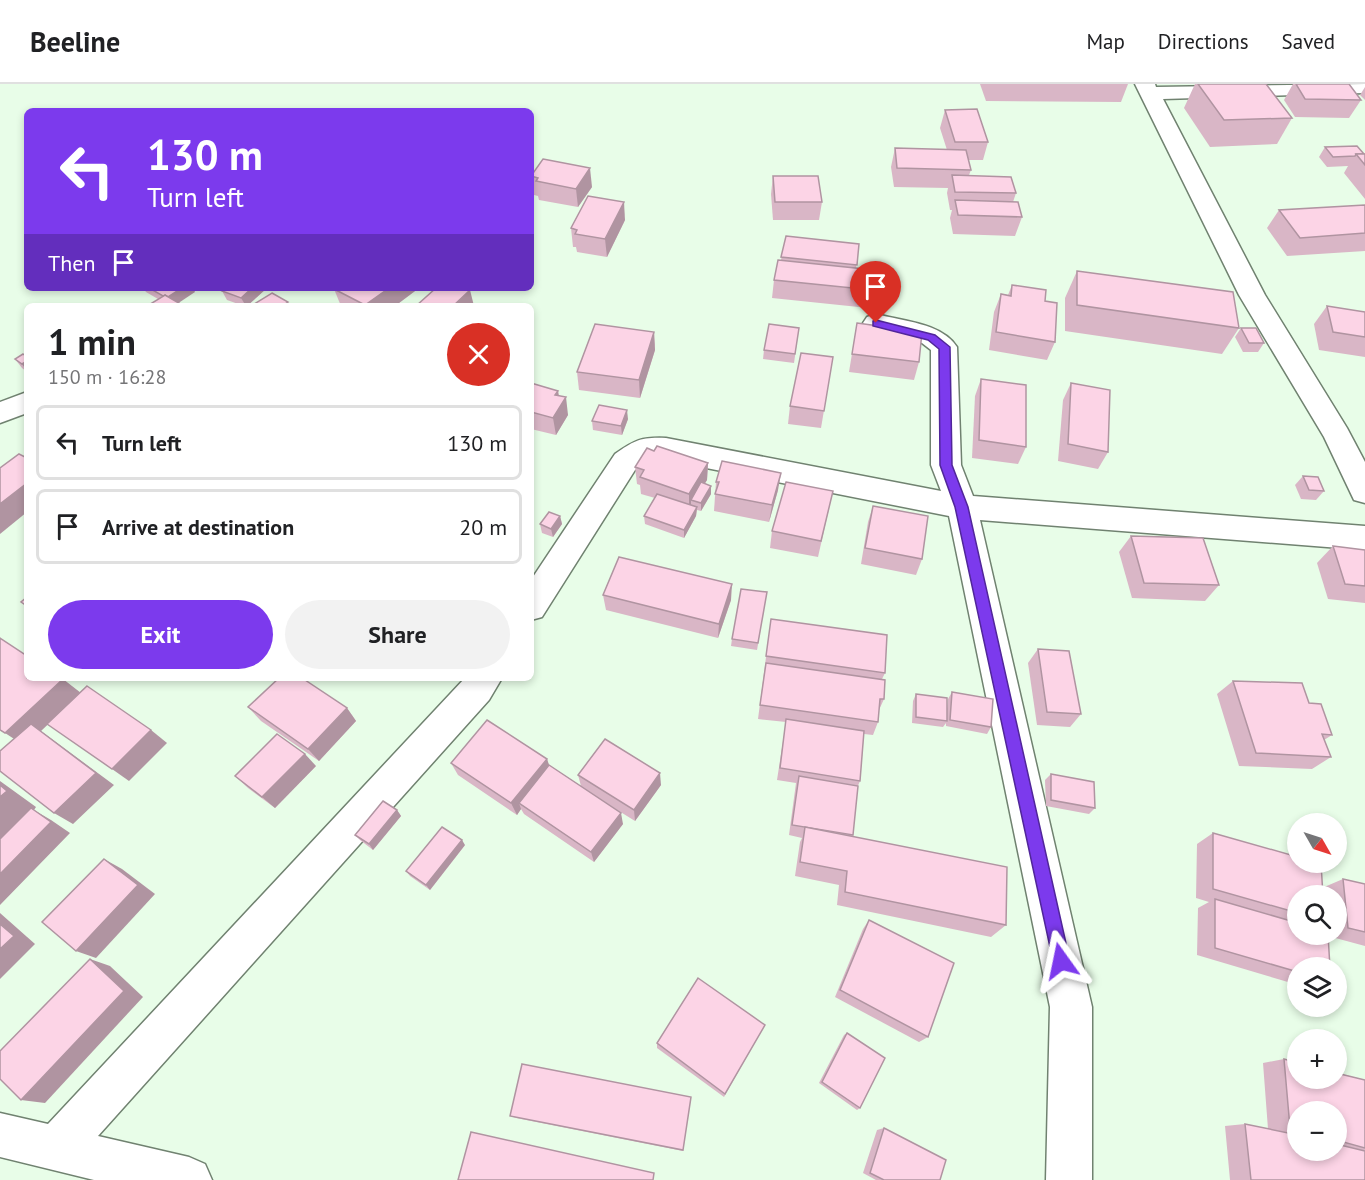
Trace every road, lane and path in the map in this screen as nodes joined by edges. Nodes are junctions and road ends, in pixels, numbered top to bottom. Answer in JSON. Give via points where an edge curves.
{"nodes":[{"id":1,"x":1365,"y":87,"type":"edge"},
{"id":2,"x":1147,"y":89,"type":"edge"},
{"id":3,"x":876,"y":323,"type":"edge"},
{"id":4,"x":24,"y":403,"type":"edge"},
{"id":5,"x":0,"y":413,"type":"edge"},
{"id":6,"x":1365,"y":492,"type":"edge"},
{"id":7,"x":962,"y":507,"type":"junction"},
{"id":8,"x":1365,"y":538,"type":"edge"},
{"id":9,"x":534,"y":602,"type":"edge"},
{"id":10,"x":483,"y":681,"type":"edge"},
{"id":11,"x":0,"y":1135,"type":"edge"},
{"id":12,"x":56,"y":1148,"type":"junction"},
{"id":13,"x":189,"y":1180,"type":"edge"},
{"id":14,"x":1069,"y":1180,"type":"edge"}],
"edges":[{"from":1,"to":2,"type":"street"},
{"from":2,"to":6,"type":"street","via":[[1252,295],[1337,435]]},
{"from":3,"to":7,"type":"street","via":[[931,337],[944,347],[946,465]]},
{"from":4,"to":5,"type":"street"},
{"from":7,"to":8,"type":"street"},
{"from":7,"to":9,"type":"street","via":[[666,448],[644,448],[625,462]]},
{"from":7,"to":14,"type":"street","via":[[1071,1006]]},
{"from":10,"to":12,"type":"street"},
{"from":11,"to":12,"type":"street"},
{"from":12,"to":13,"type":"street"}]}
